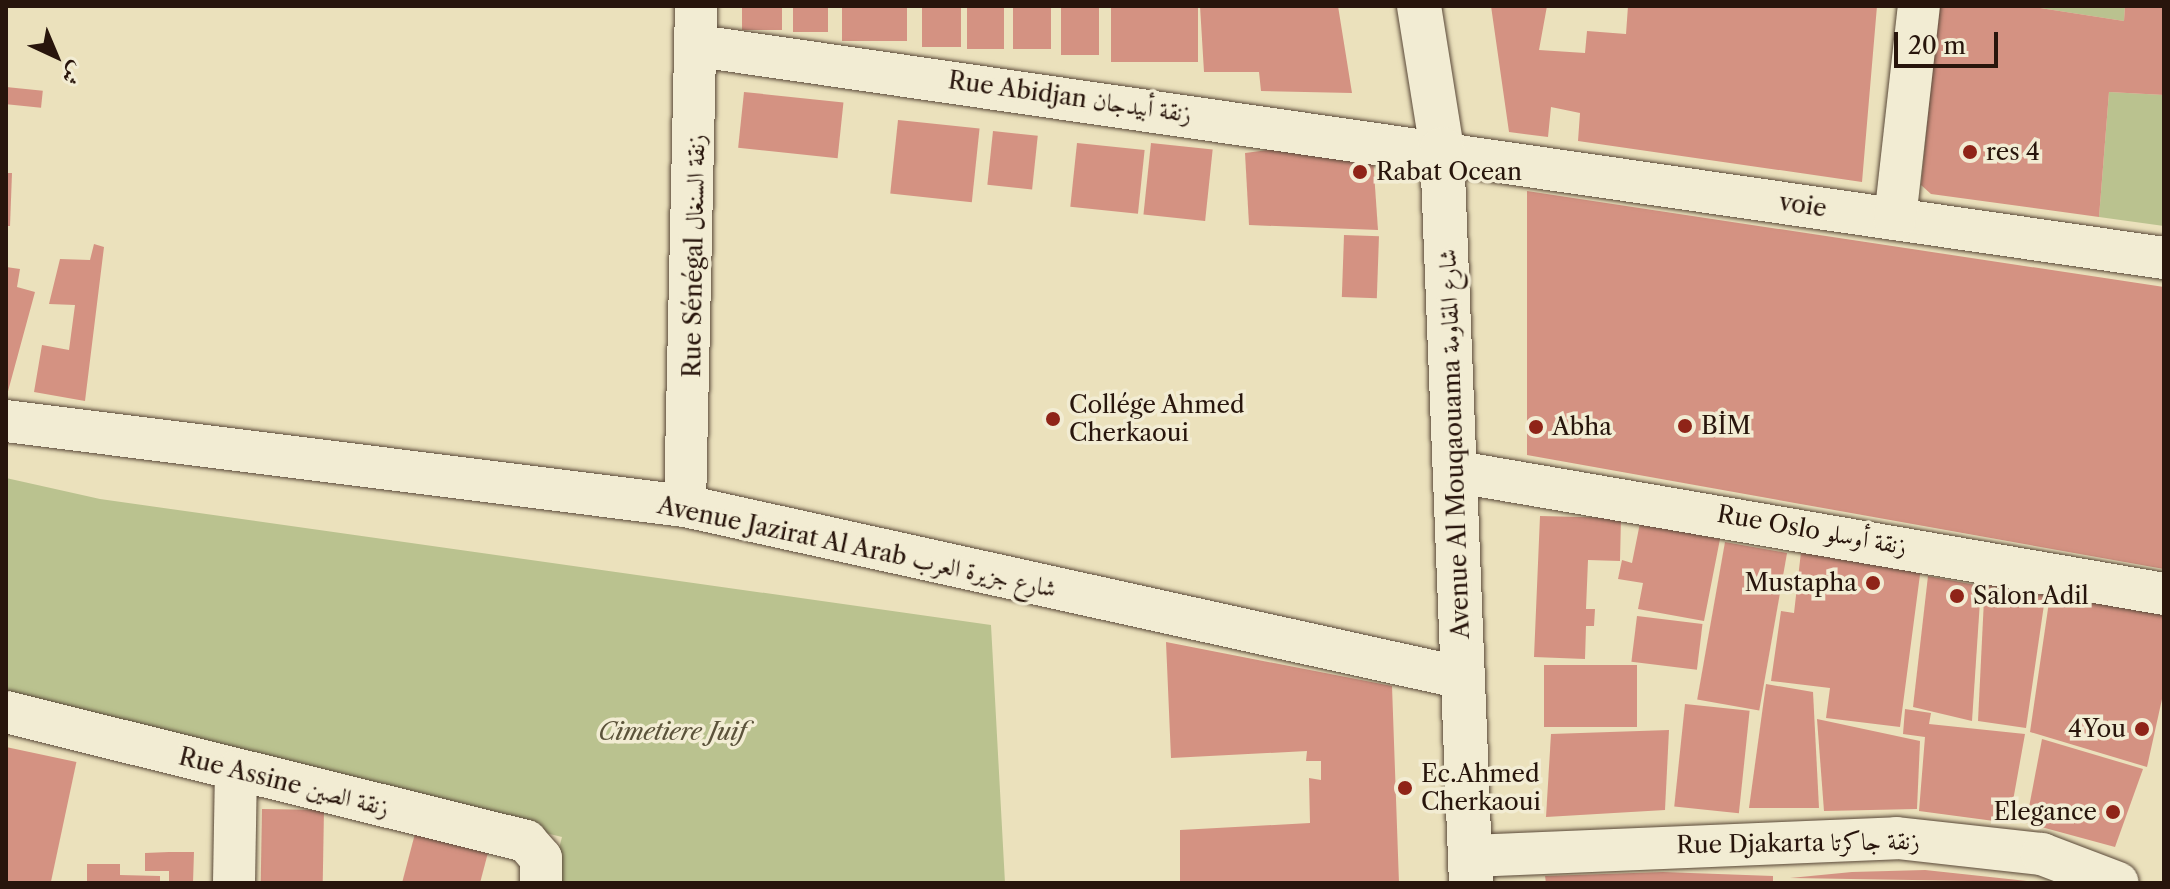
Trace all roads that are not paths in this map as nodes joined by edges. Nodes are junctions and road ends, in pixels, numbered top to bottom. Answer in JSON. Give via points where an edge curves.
{"nodes":[{"id":1,"x":1419,"y":6,"type":"edge"},
{"id":2,"x":1919,"y":6,"type":"edge"},
{"id":3,"x":697,"y":26,"type":"edge"},
{"id":4,"x":1442,"y":149,"type":"junction"},
{"id":5,"x":1895,"y":219,"type":"junction"},
{"id":6,"x":2164,"y":258,"type":"edge"},
{"id":7,"x":6,"y":421,"type":"edge"},
{"id":8,"x":1458,"y":472,"type":"junction"},
{"id":9,"x":685,"y":506,"type":"junction"},
{"id":10,"x":2164,"y":594,"type":"edge"},
{"id":11,"x":1463,"y":678,"type":"junction"},
{"id":12,"x":6,"y":712,"type":"edge"},
{"id":13,"x":236,"y":771,"type":"junction"},
{"id":14,"x":1471,"y":869,"type":"edge"},
{"id":15,"x":543,"y":877,"type":"edge"},
{"id":16,"x":234,"y":883,"type":"edge"},
{"id":17,"x":2118,"y":883,"type":"edge"}],
"edges":[{"from":1,"to":4,"type":"street","name":"Avenue Al Mouqaouama شارع المقاومة"},
{"from":2,"to":5,"type":"street"},
{"from":3,"to":4,"type":"street","name":"Rue Abidjan زنقة أبيدجان"},
{"from":3,"to":9,"type":"street","name":"Rue Sénégal زنقة السنغال"},
{"from":4,"to":5,"type":"street","name":"voie"},
{"from":4,"to":8,"type":"street","name":"Avenue Al Mouqaouama شارع المقاومة"},
{"from":5,"to":6,"type":"street","name":"voie"},
{"from":7,"to":9,"type":"street","name":"Avenue Jazirat Al Arab شارع جزيرة العرب"},
{"from":8,"to":10,"type":"street","name":"Rue Oslo زنقة أوسلو"},
{"from":8,"to":11,"type":"street","name":"Avenue Al Mouqaouama شارع المقاومة"},
{"from":9,"to":11,"type":"street","name":"Avenue Jazirat Al Arab شارع جزيرة العرب"},
{"from":11,"to":14,"type":"street","name":"Avenue Al Mouqaouama شارع المقاومة"},
{"from":12,"to":13,"type":"street","name":"Rue Assine زنقة الصين"},
{"from":13,"to":15,"type":"street","name":"Rue Assine زنقة الصين","via":[[526,841]]},
{"from":13,"to":16,"type":"street"},
{"from":14,"to":17,"type":"street","name":"Rue Djakarta زنقة جاكرتا","via":[[1897,838],[2042,854]]}]}
